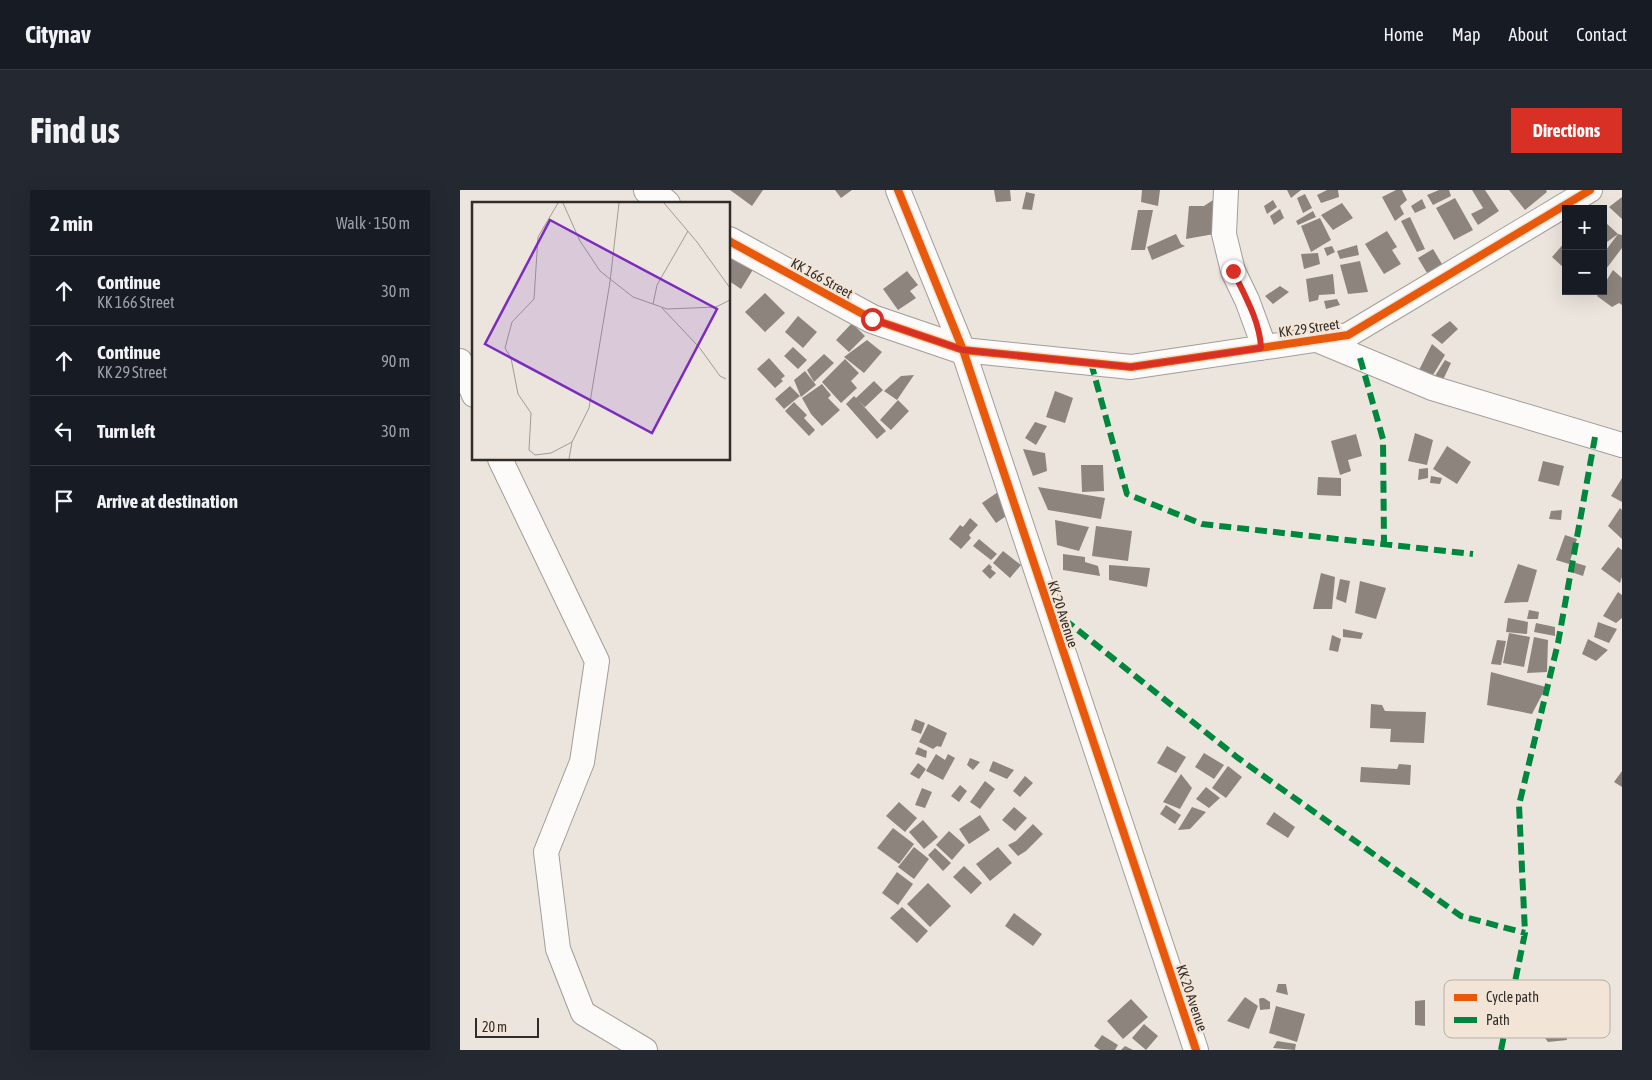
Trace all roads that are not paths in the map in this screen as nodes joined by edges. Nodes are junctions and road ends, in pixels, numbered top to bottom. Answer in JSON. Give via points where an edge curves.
{"nodes":[{"id":1,"x":648,"y":190,"type":"edge"},
{"id":2,"x":898,"y":190,"type":"edge"},
{"id":3,"x":1226,"y":190,"type":"edge"},
{"id":4,"x":1590,"y":190,"type":"edge"},
{"id":5,"x":663,"y":202,"type":"edge"},
{"id":6,"x":730,"y":242,"type":"edge"},
{"id":7,"x":1317,"y":340,"type":"junction"},
{"id":8,"x":1261,"y":348,"type":"junction"},
{"id":9,"x":963,"y":350,"type":"junction"},
{"id":10,"x":460,"y":361,"type":"edge"},
{"id":11,"x":472,"y":390,"type":"edge"},
{"id":12,"x":1622,"y":445,"type":"edge"},
{"id":13,"x":500,"y":460,"type":"edge"},
{"id":14,"x":645,"y":1050,"type":"edge"},
{"id":15,"x":1196,"y":1050,"type":"edge"}],
"edges":[{"from":1,"to":5,"type":"street"},
{"from":2,"to":9,"type":"street","name":"KK 20 Avenue"},
{"from":3,"to":8,"type":"street","via":[[1224,234],[1233,271],[1261,338]]},
{"from":4,"to":7,"type":"street","name":"KK 29 Street","via":[[1348,335]]},
{"from":6,"to":9,"type":"street","name":"KK 166 Street","via":[[872,319]]},
{"from":7,"to":8,"type":"street","name":"KK 29 Street"},
{"from":7,"to":12,"type":"street","via":[[1432,388]]},
{"from":8,"to":9,"type":"street","name":"KK 29 Street","via":[[1131,367]]},
{"from":9,"to":15,"type":"street","name":"KK 20 Avenue"},
{"from":10,"to":11,"type":"street"},
{"from":13,"to":14,"type":"street","via":[[597,661],[582,762],[546,852],[558,949],[583,1013]]}]}
